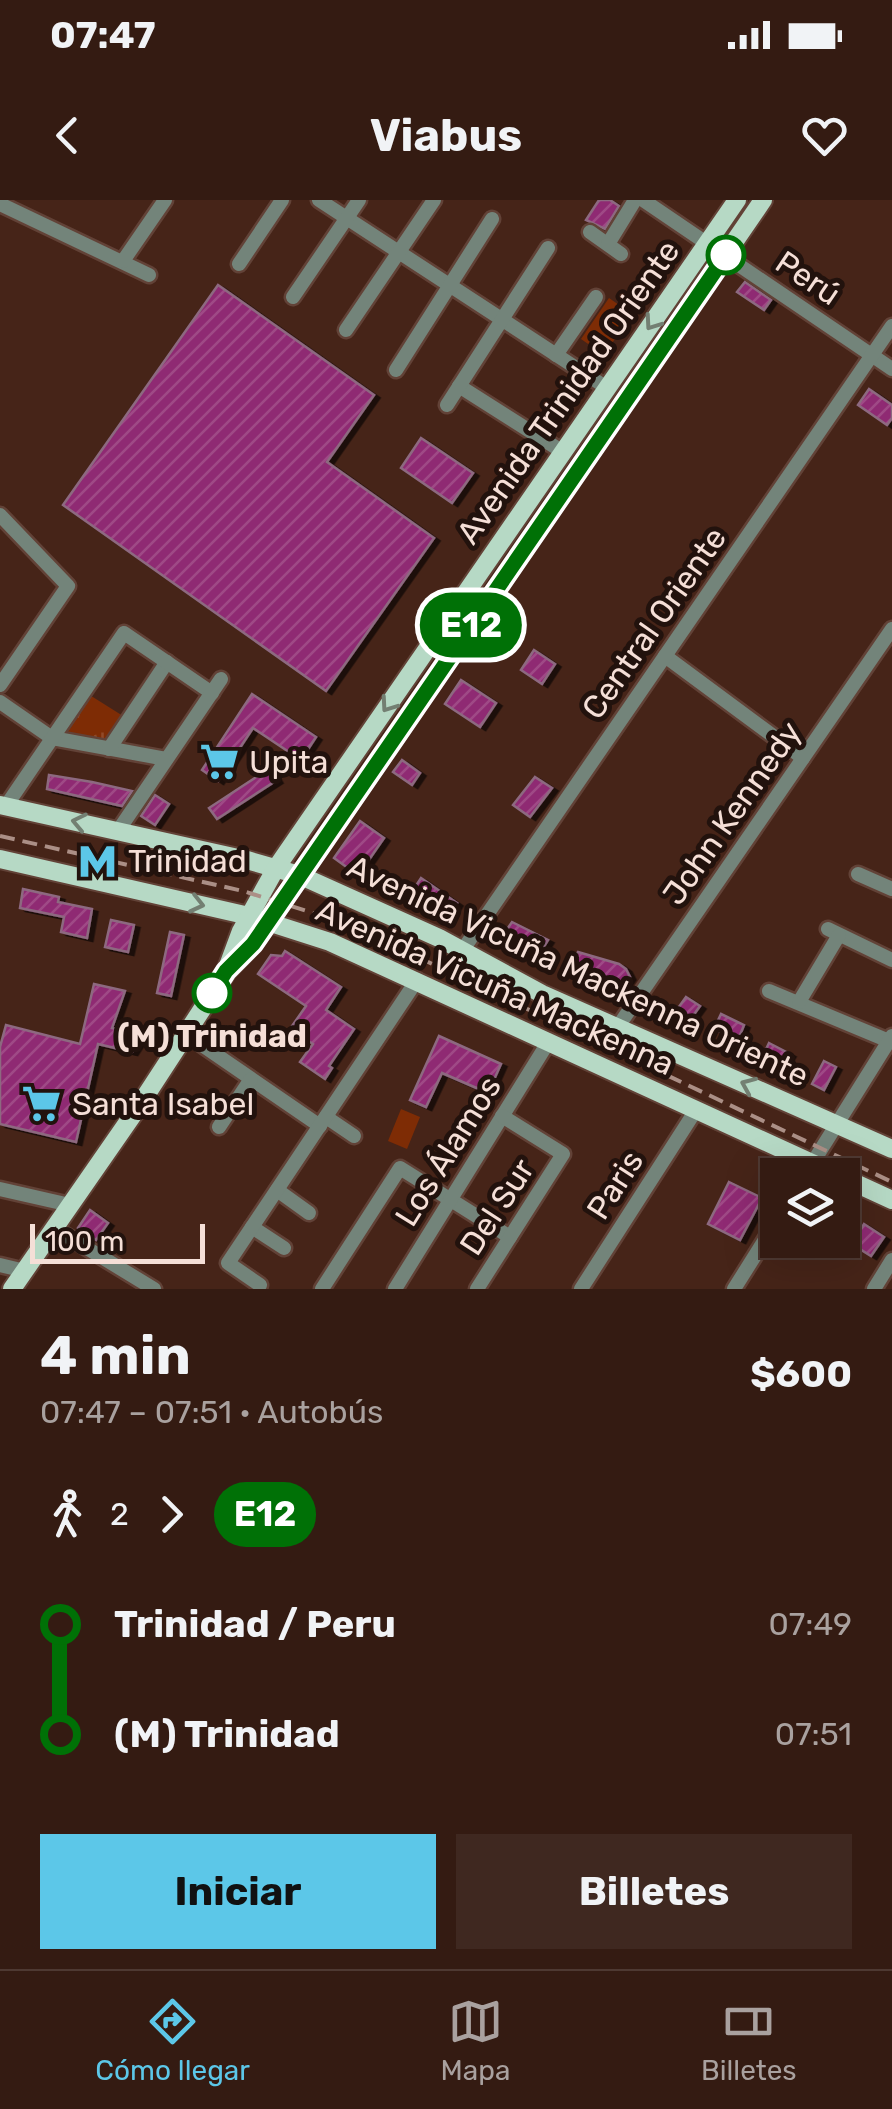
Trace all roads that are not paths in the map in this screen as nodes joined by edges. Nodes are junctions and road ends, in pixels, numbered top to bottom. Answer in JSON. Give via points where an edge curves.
{"nodes":[{"id":1,"x":165,"y":200,"type":"edge"},
{"id":2,"x":282,"y":200,"type":"edge"},
{"id":3,"x":319,"y":200,"type":"edge"},
{"id":4,"x":359,"y":200,"type":"edge"},
{"id":5,"x":434,"y":200,"type":"edge"},
{"id":6,"x":635,"y":200,"type":"edge"},
{"id":7,"x":643,"y":200,"type":"edge"},
{"id":8,"x":737,"y":200,"type":"edge"},
{"id":9,"x":764,"y":200,"type":"edge"},
{"id":10,"x":0,"y":204,"type":"edge"},
{"id":11,"x":22,"y":206,"type":"edge"},
{"id":12,"x":347,"y":218,"type":"junction"},
{"id":13,"x":492,"y":219,"type":"dead end"},
{"id":14,"x":590,"y":232,"type":"dead end"},
{"id":15,"x":708,"y":243,"type":"junction"},
{"id":16,"x":608,"y":244,"type":"junction"},
{"id":17,"x":548,"y":248,"type":"dead end"},
{"id":18,"x":399,"y":252,"type":"junction"},
{"id":19,"x":622,"y":254,"type":"dead end"},
{"id":20,"x":726,"y":255,"type":"junction"},
{"id":21,"x":123,"y":261,"type":"junction"},
{"id":22,"x":239,"y":264,"type":"dead end"},
{"id":23,"x":150,"y":276,"type":"dead end"},
{"id":24,"x":450,"y":285,"type":"junction"},
{"id":25,"x":293,"y":298,"type":"dead end"},
{"id":26,"x":596,"y":298,"type":"dead end"},
{"id":27,"x":502,"y":319,"type":"junction"},
{"id":28,"x":892,"y":326,"type":"edge"},
{"id":29,"x":346,"y":330,"type":"dead end"},
{"id":30,"x":556,"y":355,"type":"junction"},
{"id":31,"x":872,"y":355,"type":"junction"},
{"id":32,"x":892,"y":369,"type":"edge"},
{"id":33,"x":396,"y":370,"type":"dead end"},
{"id":34,"x":459,"y":386,"type":"junction"},
{"id":35,"x":608,"y":388,"type":"junction"},
{"id":36,"x":446,"y":404,"type":"dead end"},
{"id":37,"x":563,"y":452,"type":"junction"},
{"id":38,"x":0,"y":514,"type":"edge"},
{"id":39,"x":892,"y":629,"type":"edge"},
{"id":40,"x":664,"y":656,"type":"junction"},
{"id":41,"x":167,"y":662,"type":"junction"},
{"id":42,"x":222,"y":678,"type":"dead end"},
{"id":43,"x":0,"y":684,"type":"edge"},
{"id":44,"x":212,"y":692,"type":"junction"},
{"id":45,"x":0,"y":702,"type":"edge"},
{"id":46,"x":52,"y":738,"type":"junction"},
{"id":47,"x":109,"y":748,"type":"junction"},
{"id":48,"x":803,"y":758,"type":"junction"},
{"id":49,"x":166,"y":760,"type":"junction"},
{"id":50,"x":3,"y":806,"type":"edge"},
{"id":51,"x":118,"y":830,"type":"junction"},
{"id":52,"x":0,"y":859,"type":"edge"},
{"id":53,"x":276,"y":868,"type":"junction"},
{"id":54,"x":858,"y":874,"type":"dead end"},
{"id":55,"x":298,"y":875,"type":"junction"},
{"id":56,"x":892,"y":889,"type":"edge"},
{"id":57,"x":258,"y":919,"type":"junction"},
{"id":58,"x":462,"y":951,"type":"junction"},
{"id":59,"x":892,"y":960,"type":"edge"},
{"id":60,"x":417,"y":980,"type":"junction"},
{"id":61,"x":769,"y":991,"type":"dead end"},
{"id":62,"x":799,"y":1002,"type":"junction"},
{"id":63,"x":616,"y":1028,"type":"junction"},
{"id":64,"x":186,"y":1034,"type":"junction"},
{"id":65,"x":890,"y":1038,"type":"edge"},
{"id":66,"x":549,"y":1041,"type":"junction"},
{"id":67,"x":252,"y":1079,"type":"junction"},
{"id":68,"x":696,"y":1110,"type":"junction"},
{"id":69,"x":502,"y":1116,"type":"junction"},
{"id":70,"x":323,"y":1122,"type":"junction"},
{"id":71,"x":837,"y":1124,"type":"junction"},
{"id":72,"x":218,"y":1127,"type":"dead end"},
{"id":73,"x":354,"y":1136,"type":"dead end"},
{"id":74,"x":892,"y":1149,"type":"edge"},
{"id":75,"x":788,"y":1158,"type":"edge"},
{"id":76,"x":816,"y":1158,"type":"edge"},
{"id":77,"x":860,"y":1185,"type":"edge"},
{"id":78,"x":0,"y":1188,"type":"edge"},
{"id":79,"x":277,"y":1190,"type":"junction"},
{"id":80,"x":450,"y":1200,"type":"junction"},
{"id":81,"x":892,"y":1200,"type":"edge"},
{"id":82,"x":70,"y":1205,"type":"junction"},
{"id":83,"x":309,"y":1213,"type":"dead end"},
{"id":84,"x":54,"y":1228,"type":"junction"},
{"id":85,"x":252,"y":1228,"type":"junction"},
{"id":86,"x":510,"y":1237,"type":"junction"},
{"id":87,"x":284,"y":1248,"type":"dead end"},
{"id":88,"x":760,"y":1248,"type":"edge"},
{"id":89,"x":892,"y":1260,"type":"edge"},
{"id":90,"x":0,"y":1265,"type":"edge"},
{"id":91,"x":25,"y":1271,"type":"junction"},
{"id":92,"x":260,"y":1285,"type":"dead end"},
{"id":93,"x":12,"y":1289,"type":"edge"},
{"id":94,"x":154,"y":1289,"type":"edge"},
{"id":95,"x":322,"y":1289,"type":"edge"},
{"id":96,"x":395,"y":1289,"type":"edge"},
{"id":97,"x":477,"y":1289,"type":"edge"},
{"id":98,"x":581,"y":1289,"type":"edge"},
{"id":99,"x":734,"y":1289,"type":"edge"},
{"id":100,"x":874,"y":1289,"type":"edge"}],
"edges":[{"from":1,"to":21,"type":"street"},
{"from":2,"to":22,"type":"street"},
{"from":3,"to":12,"type":"street"},
{"from":4,"to":12,"type":"street"},
{"from":5,"to":18,"type":"street"},
{"from":6,"to":16,"type":"street"},
{"from":7,"to":15,"type":"street","name":"Perú"},
{"from":8,"to":15,"type":"main road","name":"Avenida Trinidad Oriente"},
{"from":9,"to":20,"type":"main road","name":"Avenida Trinidad Oriente"},
{"from":10,"to":11,"type":"street"},
{"from":11,"to":21,"type":"street"},
{"from":12,"to":18,"type":"street"},
{"from":12,"to":25,"type":"street"},
{"from":13,"to":24,"type":"street"},
{"from":14,"to":16,"type":"street"},
{"from":15,"to":20,"type":"street","name":"Perú"},
{"from":15,"to":35,"type":"main road","name":"Avenida Trinidad Oriente","one_way":true},
{"from":16,"to":19,"type":"street"},
{"from":17,"to":27,"type":"street"},
{"from":18,"to":24,"type":"street"},
{"from":18,"to":29,"type":"street"},
{"from":20,"to":31,"type":"street","name":"Perú"},
{"from":20,"to":55,"type":"main road","name":"Avenida Trinidad Oriente"},
{"from":21,"to":23,"type":"street"},
{"from":24,"to":27,"type":"street"},
{"from":24,"to":33,"type":"street"},
{"from":26,"to":30,"type":"street"},
{"from":27,"to":30,"type":"street"},
{"from":27,"to":34,"type":"street"},
{"from":28,"to":31,"type":"street","name":"Central Oriente"},
{"from":30,"to":35,"type":"street"},
{"from":31,"to":32,"type":"street","name":"Perú"},
{"from":31,"to":40,"type":"street","name":"Central Oriente"},
{"from":34,"to":36,"type":"street"},
{"from":34,"to":37,"type":"street"},
{"from":35,"to":37,"type":"main road","name":"Avenida Trinidad Oriente"},
{"from":37,"to":53,"type":"main road","name":"Avenida Trinidad Oriente","one_way":true},
{"from":38,"to":43,"type":"street","via":[[68,586]]},
{"from":39,"to":48,"type":"street","name":"John Kennedy"},
{"from":40,"to":48,"type":"street"},
{"from":40,"to":58,"type":"street","name":"Central Oriente"},
{"from":41,"to":44,"type":"street"},
{"from":41,"to":46,"type":"street","via":[[124,634]]},
{"from":41,"to":47,"type":"street"},
{"from":42,"to":44,"type":"street"},
{"from":44,"to":49,"type":"street"},
{"from":45,"to":46,"type":"street"},
{"from":46,"to":47,"type":"street"},
{"from":46,"to":50,"type":"street"},
{"from":47,"to":49,"type":"street"},
{"from":48,"to":63,"type":"street","name":"John Kennedy"},
{"from":49,"to":51,"type":"street"},
{"from":51,"to":50,"type":"main road","name":"Avenida Vicuña Mackenna Oriente","one_way":true},
{"from":51,"to":53,"type":"main road","name":"Avenida Vicuña Mackenna Oriente"},
{"from":52,"to":57,"type":"main road","name":"Avenida Vicuña Mackenna","one_way":true},
{"from":53,"to":55,"type":"main road","name":"Avenida Vicuña Mackenna Oriente"},
{"from":53,"to":57,"type":"main road","name":"Avenida Trinidad Oriente"},
{"from":54,"to":56,"type":"street"},
{"from":55,"to":57,"type":"main road","name":"Avenida Trinidad Oriente"},
{"from":55,"to":58,"type":"main road","name":"Avenida Vicuña Mackenna Oriente"},
{"from":57,"to":60,"type":"main road","name":"Avenida Vicuña Mackenna"},
{"from":57,"to":64,"type":"main road","via":[[246,953],[226,971]]},
{"from":58,"to":63,"type":"main road","name":"Avenida Vicuña Mackenna Oriente"},
{"from":59,"to":62,"type":"street","via":[[833,932]]},
{"from":60,"to":66,"type":"main road","name":"Avenida Vicuña Mackenna"},
{"from":60,"to":70,"type":"street"},
{"from":61,"to":62,"type":"street"},
{"from":62,"to":65,"type":"street"},
{"from":71,"to":63,"type":"main road","name":"Avenida Vicuña Mackenna Oriente","one_way":true},
{"from":64,"to":67,"type":"street"},
{"from":64,"to":82,"type":"main road"},
{"from":65,"to":71,"type":"street"},
{"from":66,"to":68,"type":"main road","name":"Avenida Vicuña Mackenna"},
{"from":66,"to":69,"type":"street","name":"Los Álamos"},
{"from":67,"to":70,"type":"street"},
{"from":67,"to":72,"type":"street"},
{"from":68,"to":75,"type":"main road","name":"Avenida Vicuña Mackenna"},
{"from":68,"to":98,"type":"street","name":"Paris"},
{"from":69,"to":80,"type":"street","name":"Los Álamos"},
{"from":69,"to":86,"type":"street","name":"Del Sur","via":[[563,1154]]},
{"from":70,"to":73,"type":"street"},
{"from":70,"to":79,"type":"street"},
{"from":71,"to":74,"type":"main road","name":"Avenida Vicuña Mackenna Oriente"},
{"from":71,"to":76,"type":"street"},
{"from":77,"to":81,"type":"main road","name":"Avenida Vicuña Mackenna"},
{"from":78,"to":82,"type":"street"},
{"from":79,"to":83,"type":"street"},
{"from":79,"to":85,"type":"street"},
{"from":80,"to":86,"type":"street"},
{"from":80,"to":95,"type":"street","via":[[400,1168]]},
{"from":80,"to":96,"type":"street","name":"Los Álamos"},
{"from":82,"to":84,"type":"main road"},
{"from":84,"to":91,"type":"main road"},
{"from":84,"to":94,"type":"street"},
{"from":85,"to":87,"type":"street"},
{"from":85,"to":92,"type":"street","via":[[228,1263]]},
{"from":86,"to":97,"type":"street","name":"Del Sur"},
{"from":88,"to":99,"type":"street"},
{"from":89,"to":100,"type":"street"},
{"from":90,"to":91,"type":"street"},
{"from":91,"to":93,"type":"main road"}]}
